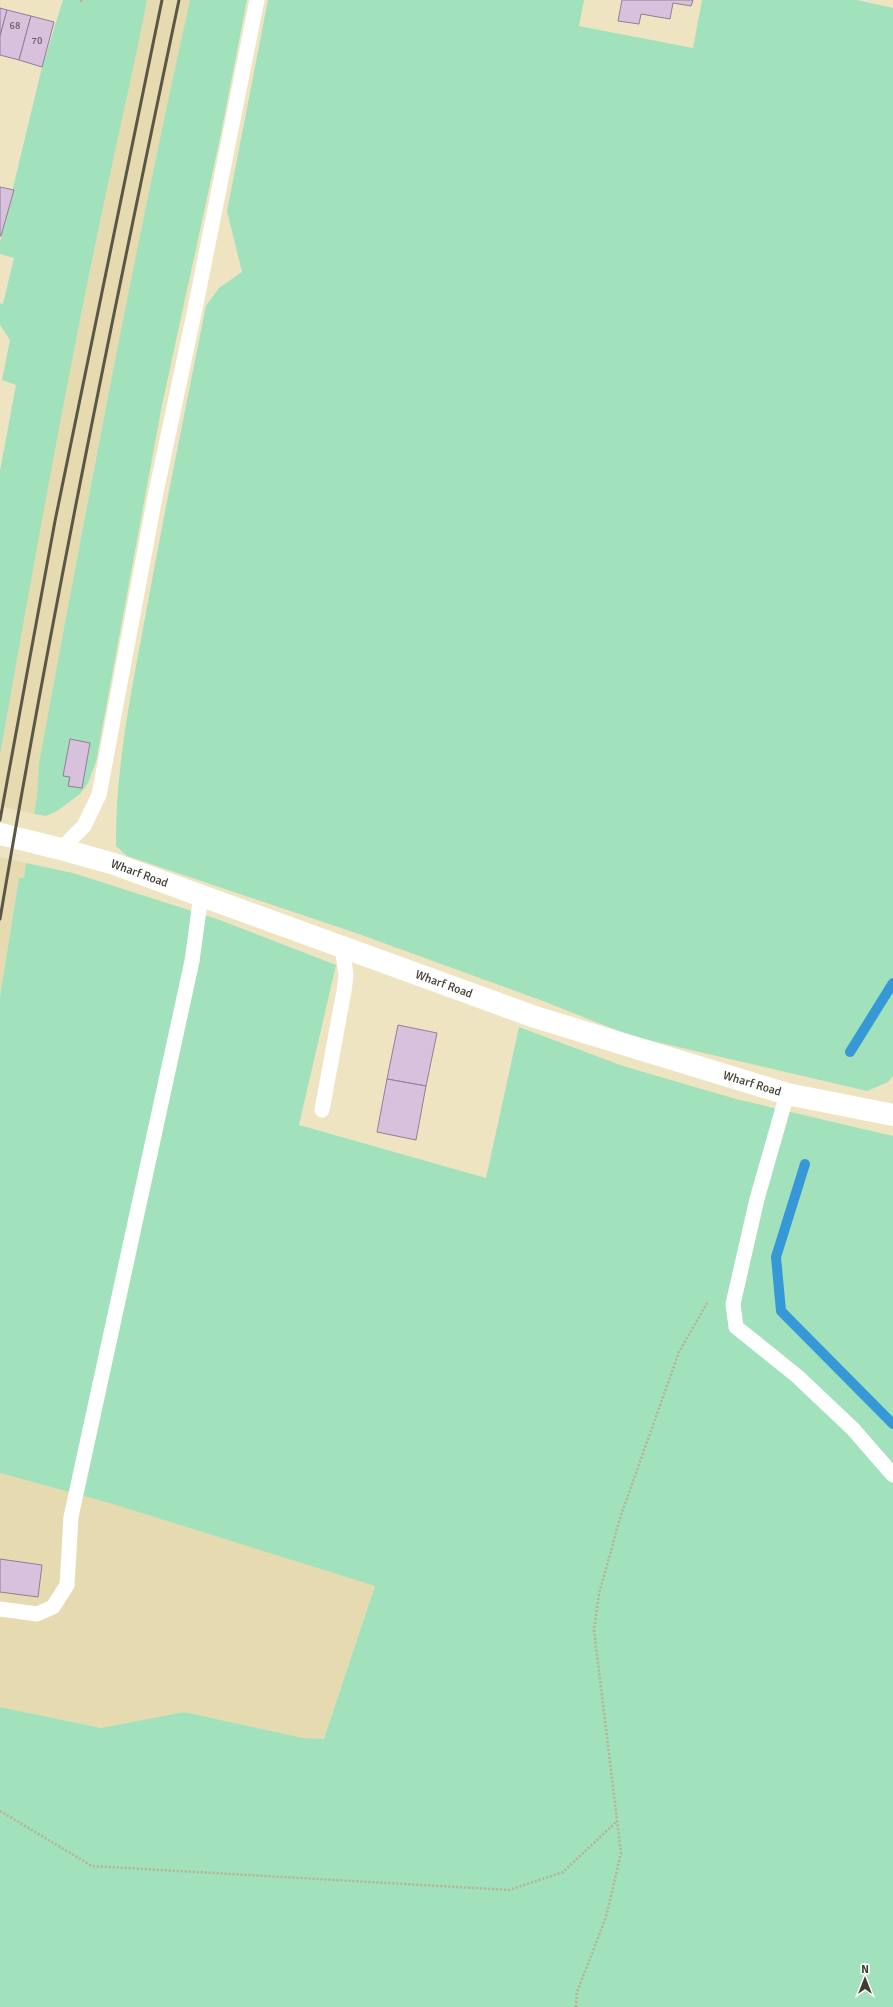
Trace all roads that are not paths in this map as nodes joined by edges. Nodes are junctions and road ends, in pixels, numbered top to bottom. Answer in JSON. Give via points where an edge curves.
{"nodes":[{"id":1,"x":257,"y":0,"type":"edge"},
{"id":2,"x":0,"y":834,"type":"edge"},
{"id":3,"x":61,"y":849,"type":"junction"},
{"id":4,"x":201,"y":895,"type":"junction"},
{"id":5,"x":342,"y":946,"type":"junction"},
{"id":6,"x":787,"y":1094,"type":"junction"},
{"id":7,"x":322,"y":1110,"type":"dead end"},
{"id":8,"x":891,"y":1110,"type":"edge"},
{"id":9,"x":893,"y":1475,"type":"edge"},
{"id":10,"x":0,"y":1609,"type":"edge"}],
"edges":[{"from":1,"to":3,"type":"lane","via":[[155,497],[98,795],[84,826]]},
{"from":2,"to":3,"type":"street","name":"Wharf Road"},
{"from":3,"to":4,"type":"street","name":"Wharf Road","via":[[114,864]]},
{"from":4,"to":5,"type":"street","name":"Wharf Road"},
{"from":4,"to":10,"type":"lane","via":[[192,961],[71,1518],[67,1585],[53,1608],[37,1614]]},
{"from":5,"to":6,"type":"street","name":"Wharf Road","via":[[535,1016]]},
{"from":5,"to":7,"type":"lane","via":[[346,975]]},
{"from":6,"to":8,"type":"street","name":"Wharf Road"},
{"from":6,"to":9,"type":"lane","via":[[733,1304],[736,1327],[797,1376],[853,1429]]}]}
